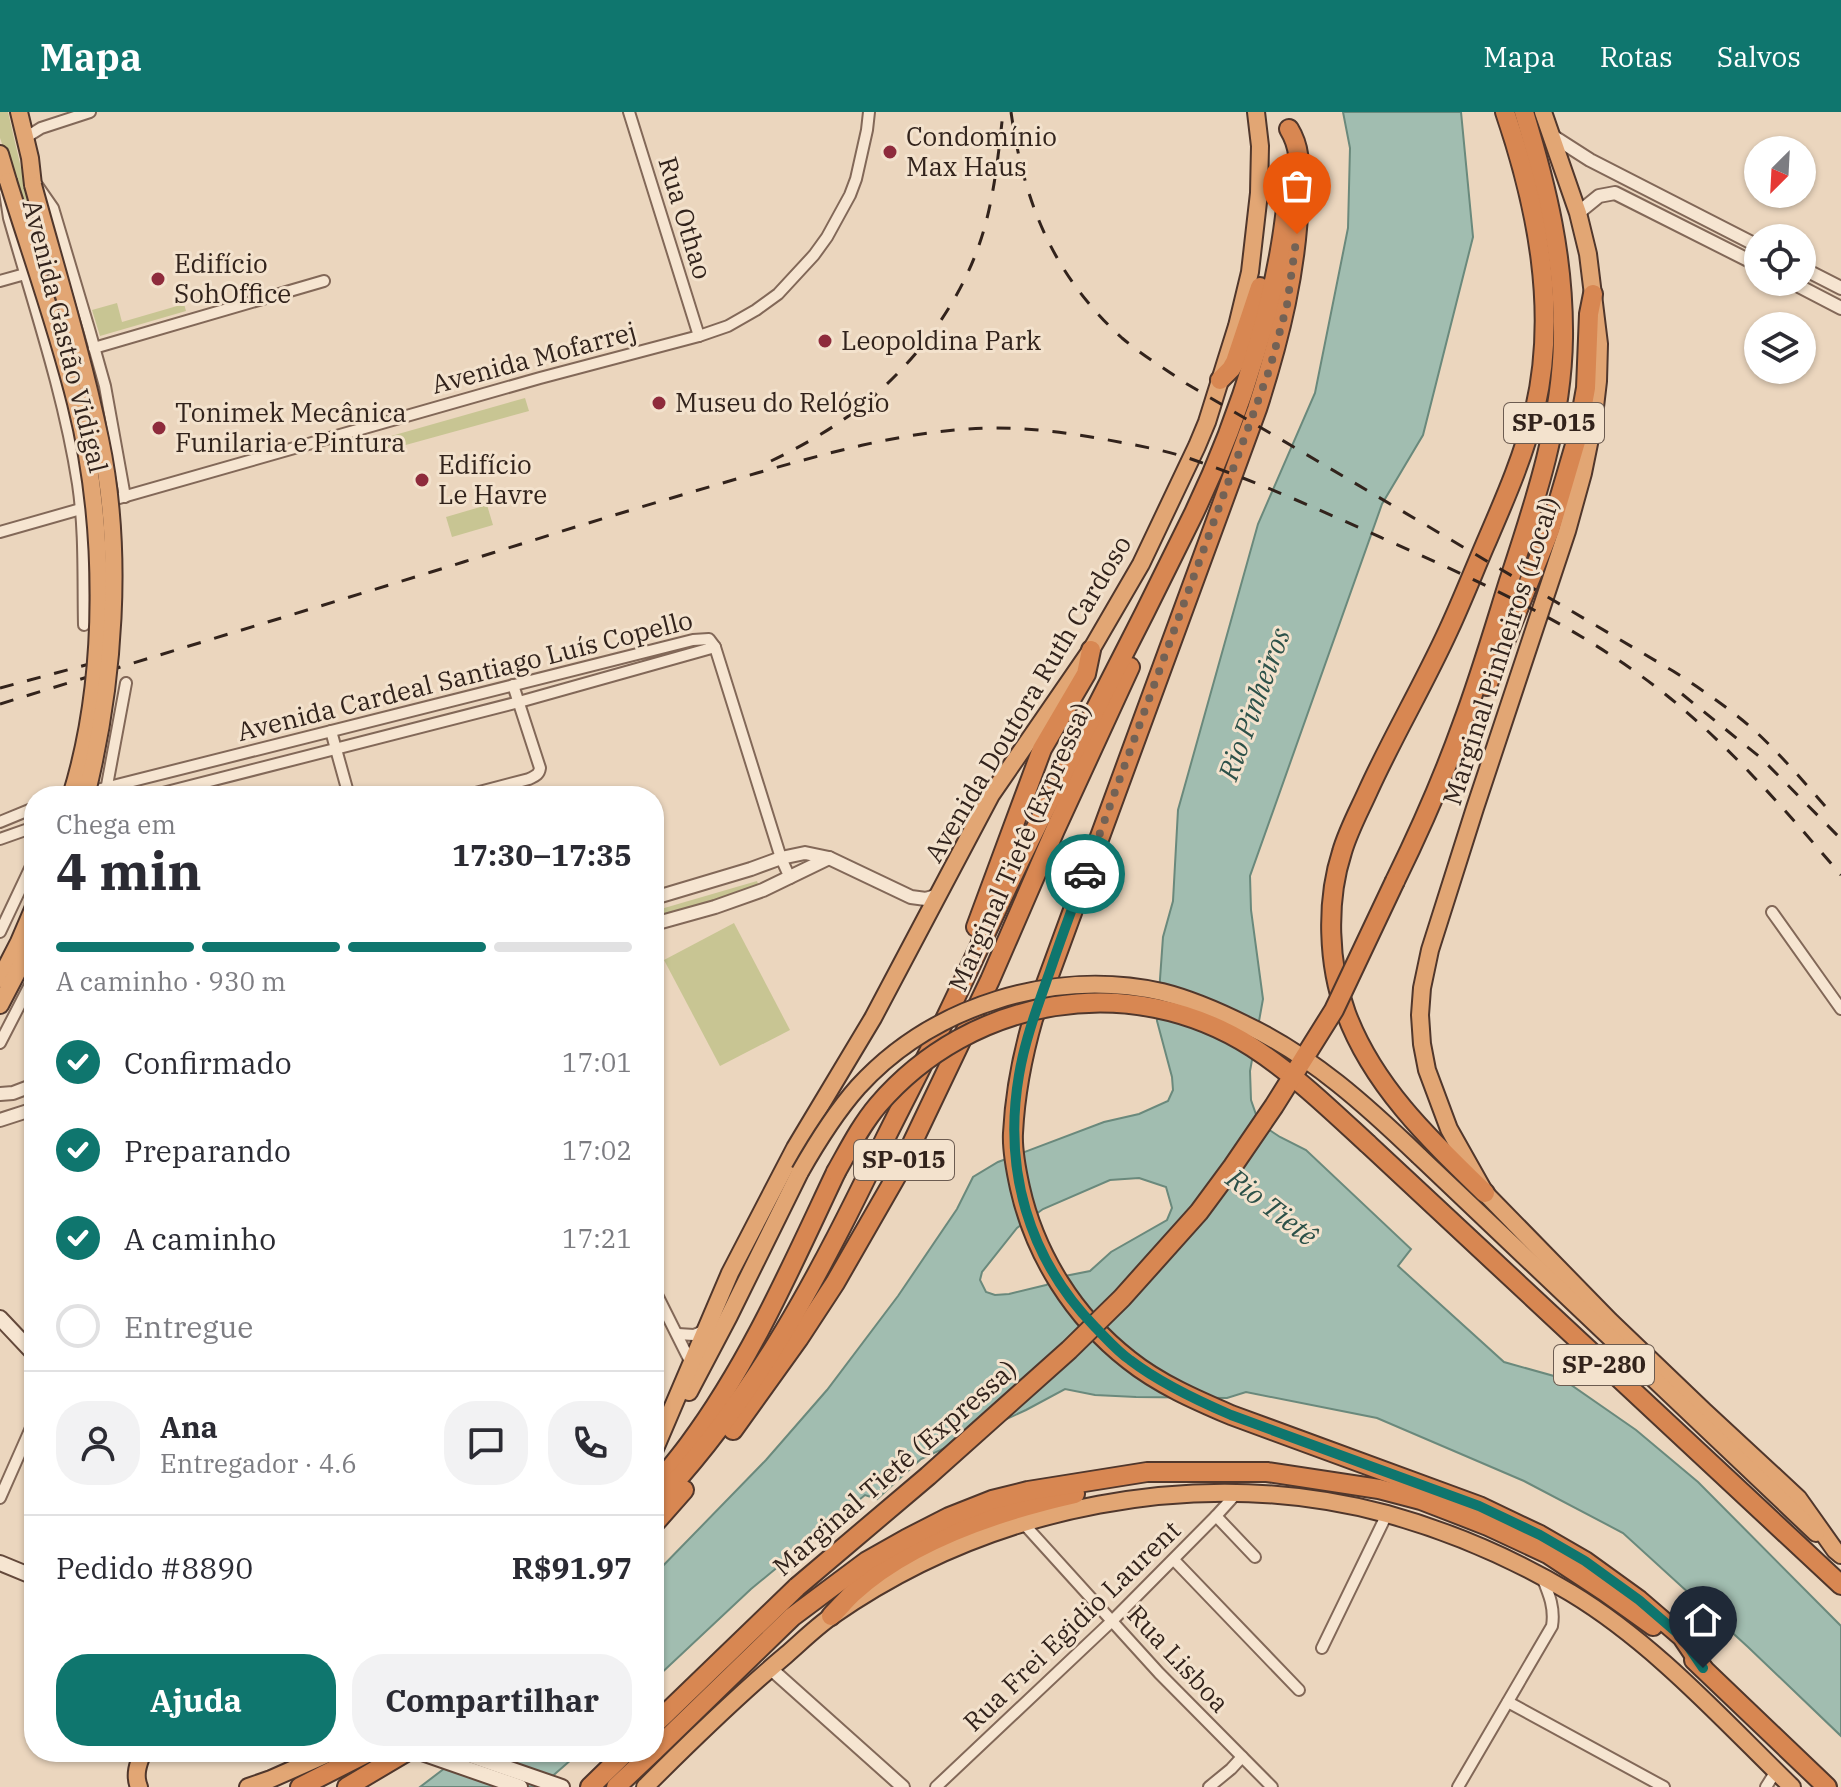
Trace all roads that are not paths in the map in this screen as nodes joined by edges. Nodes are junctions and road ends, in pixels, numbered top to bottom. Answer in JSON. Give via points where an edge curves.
{"nodes":[{"id":1,"x":90,"y":112,"type":"edge"},
{"id":2,"x":629,"y":112,"type":"edge"},
{"id":3,"x":869,"y":112,"type":"edge"},
{"id":4,"x":1256,"y":112,"type":"edge"},
{"id":5,"x":1505,"y":112,"type":"edge"},
{"id":6,"x":1524,"y":112,"type":"edge"},
{"id":7,"x":1543,"y":112,"type":"edge"},
{"id":8,"x":1288,"y":120,"type":"edge"},
{"id":9,"x":21,"y":121,"type":"edge"},
{"id":10,"x":1551,"y":135,"type":"junction"},
{"id":11,"x":0,"y":154,"type":"edge"},
{"id":12,"x":1289,"y":169,"type":"junction"},
{"id":13,"x":32,"y":182,"type":"junction"},
{"id":14,"x":1632,"y":182,"type":"junction"},
{"id":15,"x":1624,"y":197,"type":"junction"},
{"id":16,"x":1578,"y":213,"type":"junction"},
{"id":17,"x":1744,"y":239,"type":"edge"},
{"id":18,"x":1744,"y":258,"type":"edge"},
{"id":19,"x":25,"y":274,"type":"junction"},
{"id":20,"x":1816,"y":275,"type":"edge"},
{"id":21,"x":0,"y":281,"type":"edge"},
{"id":22,"x":324,"y":281,"type":"dead end"},
{"id":23,"x":1841,"y":288,"type":"edge"},
{"id":24,"x":1593,"y":294,"type":"junction"},
{"id":25,"x":1816,"y":295,"type":"edge"},
{"id":26,"x":1841,"y":308,"type":"edge"},
{"id":27,"x":699,"y":336,"type":"junction"},
{"id":28,"x":94,"y":348,"type":"junction"},
{"id":29,"x":1220,"y":380,"type":"junction"},
{"id":30,"x":117,"y":448,"type":"junction"},
{"id":31,"x":73,"y":457,"type":"junction"},
{"id":32,"x":125,"y":497,"type":"junction"},
{"id":33,"x":81,"y":509,"type":"junction"},
{"id":34,"x":0,"y":532,"type":"edge"},
{"id":35,"x":1139,"y":623,"type":"junction"},
{"id":36,"x":84,"y":625,"type":"dead end"},
{"id":37,"x":715,"y":647,"type":"junction"},
{"id":38,"x":1091,"y":650,"type":"junction"},
{"id":39,"x":126,"y":683,"type":"dead end"},
{"id":40,"x":513,"y":685,"type":"junction"},
{"id":41,"x":519,"y":702,"type":"junction"},
{"id":42,"x":424,"y":708,"type":"junction"},
{"id":43,"x":428,"y":724,"type":"junction"},
{"id":44,"x":1462,"y":726,"type":"junction"},
{"id":45,"x":331,"y":731,"type":"junction"},
{"id":46,"x":336,"y":748,"type":"junction"},
{"id":47,"x":74,"y":786,"type":"edge"},
{"id":48,"x":88,"y":786,"type":"edge"},
{"id":49,"x":107,"y":786,"type":"edge"},
{"id":50,"x":128,"y":786,"type":"edge"},
{"id":51,"x":190,"y":786,"type":"edge"},
{"id":52,"x":346,"y":786,"type":"edge"},
{"id":53,"x":502,"y":786,"type":"edge"},
{"id":54,"x":24,"y":812,"type":"edge"},
{"id":55,"x":0,"y":822,"type":"edge"},
{"id":56,"x":24,"y":831,"type":"edge"},
{"id":57,"x":0,"y":839,"type":"edge"},
{"id":58,"x":781,"y":858,"type":"junction"},
{"id":59,"x":829,"y":858,"type":"junction"},
{"id":60,"x":751,"y":869,"type":"junction"},
{"id":61,"x":790,"y":878,"type":"junction"},
{"id":62,"x":24,"y":881,"type":"edge"},
{"id":63,"x":763,"y":890,"type":"junction"},
{"id":64,"x":899,"y":893,"type":"junction"},
{"id":65,"x":664,"y":895,"type":"edge"},
{"id":66,"x":938,"y":895,"type":"junction"},
{"id":67,"x":1772,"y":912,"type":"dead end"},
{"id":68,"x":664,"y":921,"type":"edge"},
{"id":69,"x":923,"y":924,"type":"junction"},
{"id":70,"x":24,"y":930,"type":"edge"},
{"id":71,"x":0,"y":932,"type":"edge"},
{"id":72,"x":24,"y":959,"type":"edge"},
{"id":73,"x":0,"y":979,"type":"edge"},
{"id":74,"x":24,"y":996,"type":"edge"},
{"id":75,"x":0,"y":1005,"type":"edge"},
{"id":76,"x":1841,"y":1009,"type":"edge"},
{"id":77,"x":0,"y":1043,"type":"edge"},
{"id":78,"x":0,"y":1086,"type":"edge"},
{"id":79,"x":6,"y":1094,"type":"edge"},
{"id":80,"x":24,"y":1112,"type":"edge"},
{"id":81,"x":0,"y":1120,"type":"edge"},
{"id":82,"x":886,"y":1137,"type":"junction"},
{"id":83,"x":836,"y":1172,"type":"joint"},
{"id":84,"x":1485,"y":1193,"type":"junction"},
{"id":85,"x":664,"y":1308,"type":"edge"},
{"id":86,"x":0,"y":1318,"type":"edge"},
{"id":87,"x":705,"y":1330,"type":"junction"},
{"id":88,"x":678,"y":1334,"type":"junction"},
{"id":89,"x":24,"y":1343,"type":"edge"},
{"id":90,"x":691,"y":1363,"type":"junction"},
{"id":91,"x":664,"y":1412,"type":"edge"},
{"id":92,"x":664,"y":1437,"type":"edge"},
{"id":93,"x":24,"y":1444,"type":"edge"},
{"id":94,"x":1191,"y":1472,"type":"junction"},
{"id":95,"x":664,"y":1476,"type":"edge"},
{"id":96,"x":664,"y":1494,"type":"edge"},
{"id":97,"x":1236,"y":1494,"type":"junction"},
{"id":98,"x":0,"y":1498,"type":"edge"},
{"id":99,"x":664,"y":1513,"type":"edge"},
{"id":100,"x":1387,"y":1514,"type":"junction"},
{"id":101,"x":1216,"y":1516,"type":"junction"},
{"id":102,"x":1023,"y":1523,"type":"junction"},
{"id":103,"x":1838,"y":1552,"type":"edge"},
{"id":104,"x":1255,"y":1557,"type":"dead end"},
{"id":105,"x":1174,"y":1560,"type":"junction"},
{"id":106,"x":0,"y":1563,"type":"edge"},
{"id":107,"x":24,"y":1573,"type":"edge"},
{"id":108,"x":1542,"y":1577,"type":"junction"},
{"id":109,"x":1841,"y":1585,"type":"edge"},
{"id":110,"x":831,"y":1616,"type":"junction"},
{"id":111,"x":1112,"y":1621,"type":"junction"},
{"id":112,"x":1322,"y":1648,"type":"dead end"},
{"id":113,"x":770,"y":1668,"type":"junction"},
{"id":114,"x":1703,"y":1668,"type":"junction"},
{"id":115,"x":1299,"y":1690,"type":"dead end"},
{"id":116,"x":1508,"y":1702,"type":"junction"},
{"id":117,"x":664,"y":1715,"type":"edge"},
{"id":118,"x":664,"y":1742,"type":"edge"},
{"id":119,"x":1242,"y":1757,"type":"junction"},
{"id":120,"x":139,"y":1762,"type":"edge"},
{"id":121,"x":308,"y":1762,"type":"edge"},
{"id":122,"x":349,"y":1762,"type":"edge"},
{"id":123,"x":390,"y":1762,"type":"edge"},
{"id":124,"x":448,"y":1762,"type":"edge"},
{"id":125,"x":490,"y":1762,"type":"edge"},
{"id":126,"x":616,"y":1762,"type":"edge"},
{"id":127,"x":643,"y":1762,"type":"edge"},
{"id":128,"x":1776,"y":1771,"type":"junction"},
{"id":129,"x":658,"y":1780,"type":"edge"},
{"id":130,"x":304,"y":1785,"type":"edge"},
{"id":131,"x":592,"y":1786,"type":"edge"},
{"id":132,"x":139,"y":1787,"type":"edge"},
{"id":133,"x":248,"y":1787,"type":"edge"},
{"id":134,"x":347,"y":1787,"type":"edge"},
{"id":135,"x":520,"y":1787,"type":"edge"},
{"id":136,"x":562,"y":1787,"type":"edge"},
{"id":137,"x":616,"y":1787,"type":"edge"},
{"id":138,"x":645,"y":1787,"type":"edge"},
{"id":139,"x":903,"y":1787,"type":"edge"},
{"id":140,"x":936,"y":1787,"type":"edge"},
{"id":141,"x":1209,"y":1787,"type":"edge"},
{"id":142,"x":1272,"y":1787,"type":"edge"},
{"id":143,"x":1458,"y":1787,"type":"edge"},
{"id":144,"x":1664,"y":1787,"type":"edge"},
{"id":145,"x":1766,"y":1787,"type":"edge"},
{"id":146,"x":1792,"y":1787,"type":"edge"},
{"id":147,"x":1827,"y":1787,"type":"edge"}],
"edges":[{"from":1,"to":9,"type":"street","via":[[41,128]]},
{"from":2,"to":27,"type":"street","name":"Rua Othao"},
{"from":3,"to":27,"type":"street","name":"Avenida Mofarrej","via":[[850,195],[814,255],[756,310]]},
{"from":4,"to":29,"type":"highway","name":"Avenida Doutora Ruth Cardoso","via":[[1260,146],[1255,237],[1245,299]]},
{"from":5,"to":84,"type":"highway","via":[[1519,153],[1541,264],[1544,336],[1535,408],[1520,460],[1449,629],[1353,823],[1331,906],[1336,973],[1361,1048],[1396,1101]]},
{"from":6,"to":44,"type":"highway","number":"SP-015","via":[[1558,253],[1561,378],[1536,496]]},
{"from":7,"to":10,"type":"highway","name":"Marginal Pinheiros (Local)"},
{"from":8,"to":12,"type":"highway","name":"Marginal Tietê (Expressa)","number":"SP-015"},
{"from":8,"to":114,"type":"highway","via":[[1300,158],[1293,272],[1282,326],[1033,1019],[1018,1079],[1013,1136],[1029,1222],[1076,1308],[1128,1359],[1161,1381],[1231,1415],[1479,1506],[1540,1535],[1639,1600],[1682,1637]]},
{"from":9,"to":13,"type":"highway","name":"Avenida Gastão Vidigal"},
{"from":10,"to":14,"type":"street"},
{"from":10,"to":16,"type":"highway","name":"Marginal Pinheiros (Local)"},
{"from":11,"to":19,"type":"street","name":"Avenida Gastão Vidigal","via":[[9,218]]},
{"from":11,"to":47,"type":"highway","name":"Avenida Gastão Vidigal","bridge":true,"via":[[57,331],[83,436],[94,510],[97,635]]},
{"from":12,"to":29,"type":"highway","via":[[1278,189],[1249,324],[1235,362]]},
{"from":12,"to":35,"type":"highway","name":"Marginal Tietê (Expressa)","number":"SP-015","via":[[1273,286],[1232,425]]},
{"from":13,"to":28,"type":"street","name":"Avenida Gastão Vidigal","via":[[53,208]]},
{"from":13,"to":48,"type":"highway","bridge":true,"via":[[84,367],[101,441],[110,516],[113,594],[107,685]]},
{"from":14,"to":15,"type":"street"},
{"from":14,"to":17,"type":"street"},
{"from":15,"to":16,"type":"street","via":[[1602,194]]},
{"from":15,"to":18,"type":"street"},
{"from":16,"to":24,"type":"highway","name":"Marginal Pinheiros (Local)"},
{"from":19,"to":21,"type":"street"},
{"from":19,"to":31,"type":"street","name":"Avenida Gastão Vidigal"},
{"from":20,"to":23,"type":"street"},
{"from":22,"to":28,"type":"street"},
{"from":24,"to":44,"type":"highway","via":[[1583,414],[1563,488],[1491,676]]},
{"from":24,"to":84,"type":"highway","name":"Marginal Pinheiros (Local)","via":[[1598,381],[1583,473],[1422,988],[1422,1044],[1432,1087]]},
{"from":25,"to":26,"type":"street"},
{"from":27,"to":32,"type":"street","name":"Avenida Mofarrej"},
{"from":28,"to":30,"type":"street","name":"Avenida Gastão Vidigal"},
{"from":29,"to":38,"type":"highway","name":"Avenida Doutora Ruth Cardoso","via":[[1168,508]]},
{"from":30,"to":31,"type":"street","via":[[97,458]]},
{"from":30,"to":32,"type":"street","name":"Avenida Gastão Vidigal"},
{"from":31,"to":33,"type":"street","name":"Avenida Gastão Vidigal"},
{"from":32,"to":33,"type":"street","name":"Avenida Mofarrej"},
{"from":33,"to":34,"type":"street","name":"Avenida Mofarrej"},
{"from":33,"to":36,"type":"street","name":"Avenida Gastão Vidigal"},
{"from":35,"to":82,"type":"highway"},
{"from":35,"to":99,"type":"highway","name":"Marginal Tietê (Expressa)","number":"SP-015","via":[[1133,659],[990,980],[880,1207],[755,1401]]},
{"from":37,"to":40,"type":"street","name":"Avenida Cardeal Santiago Luís Copello","via":[[711,640],[700,639]]},
{"from":37,"to":41,"type":"street","name":"Avenida Cardeal Santiago Luís Copello"},
{"from":37,"to":58,"type":"street"},
{"from":38,"to":66,"type":"highway","name":"Avenida Doutora Ruth Cardoso","via":[[991,795]]},
{"from":38,"to":82,"type":"highway","via":[[1086,674],[1042,749],[944,1007],[885,1120]]},
{"from":39,"to":49,"type":"street"},
{"from":40,"to":41,"type":"street"},
{"from":40,"to":42,"type":"street","name":"Avenida Cardeal Santiago Luís Copello"},
{"from":41,"to":43,"type":"street","name":"Avenida Cardeal Santiago Luís Copello"},
{"from":41,"to":53,"type":"street","via":[[540,768],[536,776]]},
{"from":42,"to":43,"type":"street"},
{"from":42,"to":45,"type":"street","name":"Avenida Cardeal Santiago Luís Copello"},
{"from":43,"to":46,"type":"street","name":"Avenida Cardeal Santiago Luís Copello"},
{"from":44,"to":117,"type":"highway","name":"Marginal Tietê (Expressa)","number":"SP-015","bridge":true,"via":[[1424,822],[1334,1010],[1199,1212],[1069,1350],[797,1587]]},
{"from":45,"to":46,"type":"street"},
{"from":45,"to":50,"type":"street","name":"Avenida Cardeal Santiago Luís Copello"},
{"from":46,"to":51,"type":"street","name":"Avenida Cardeal Santiago Luís Copello"},
{"from":46,"to":52,"type":"street"},
{"from":54,"to":55,"type":"street"},
{"from":56,"to":57,"type":"street"},
{"from":58,"to":59,"type":"street","via":[[805,853]]},
{"from":58,"to":60,"type":"street"},
{"from":58,"to":61,"type":"street"},
{"from":59,"to":61,"type":"street"},
{"from":59,"to":64,"type":"street"},
{"from":60,"to":63,"type":"street","via":[[761,875]]},
{"from":60,"to":65,"type":"street"},
{"from":61,"to":63,"type":"street"},
{"from":62,"to":71,"type":"street"},
{"from":63,"to":68,"type":"street"},
{"from":64,"to":66,"type":"street","via":[[919,899]]},
{"from":64,"to":69,"type":"street","via":[[919,910]]},
{"from":66,"to":69,"type":"highway","name":"Avenida Doutora Ruth Cardoso"},
{"from":67,"to":76,"type":"street"},
{"from":69,"to":87,"type":"highway","name":"Avenida Doutora Ruth Cardoso","via":[[774,1187]]},
{"from":70,"to":73,"type":"highway"},
{"from":72,"to":75,"type":"highway"},
{"from":74,"to":77,"type":"street"},
{"from":78,"to":79,"type":"street"},
{"from":80,"to":81,"type":"street"},
{"from":82,"to":96,"type":"highway","via":[[781,1339]]},
{"from":83,"to":95,"type":"highway","number":"SP-015","via":[[727,1386]]},
{"from":83,"to":109,"type":"highway","number":"SP-280","bridge":true,"via":[[878,1105],[922,1064],[991,1022],[1027,1010],[1100,1002],[1148,1006],[1221,1030],[1282,1068],[1368,1144]]},
{"from":84,"to":103,"type":"highway","name":"Marginal Pinheiros (Local)","via":[[1610,1321],[1782,1481]]},
{"from":85,"to":88,"type":"street"},
{"from":86,"to":89,"type":"main road"},
{"from":87,"to":88,"type":"street"},
{"from":87,"to":90,"type":"highway","name":"Avenida Doutora Ruth Cardoso"},
{"from":88,"to":90,"type":"street"},
{"from":90,"to":91,"type":"highway","name":"Avenida Doutora Ruth Cardoso"},
{"from":92,"to":103,"type":"highway","bridge":true,"via":[[800,1172],[834,1115],[859,1086],[936,1026],[989,1001],[1053,987],[1103,984],[1193,1002],[1248,1025],[1324,1072],[1389,1127]]},
{"from":93,"to":98,"type":"street"},
{"from":94,"to":110,"type":"highway","via":[[1073,1494],[955,1532],[889,1566]]},
{"from":94,"to":114,"type":"highway","via":[[1267,1472],[1421,1500],[1548,1554]]},
{"from":94,"to":118,"type":"highway","via":[[1147,1472],[1028,1491],[934,1524],[867,1561],[792,1617]]},
{"from":97,"to":100,"type":"highway","via":[[1307,1499]]},
{"from":97,"to":101,"type":"street","name":"Rua Frei Egidio Laurent"},
{"from":97,"to":102,"type":"highway","via":[[1100,1504]]},
{"from":100,"to":108,"type":"highway","via":[[1465,1540]]},
{"from":100,"to":112,"type":"street"},
{"from":101,"to":104,"type":"street"},
{"from":101,"to":105,"type":"street","name":"Rua Frei Egidio Laurent"},
{"from":102,"to":110,"type":"highway","via":[[927,1560]]},
{"from":102,"to":111,"type":"street","name":"Rua Lisboa"},
{"from":105,"to":111,"type":"street","name":"Rua Frei Egidio Laurent"},
{"from":105,"to":115,"type":"street"},
{"from":106,"to":107,"type":"main road"},
{"from":108,"to":116,"type":"street","via":[[1552,1603],[1552,1626]]},
{"from":108,"to":128,"type":"highway","via":[[1644,1645]]},
{"from":110,"to":113,"type":"highway"},
{"from":111,"to":119,"type":"street","name":"Rua Lisboa"},
{"from":111,"to":140,"type":"street","name":"Rua Frei Egidio Laurent"},
{"from":113,"to":129,"type":"highway","via":[[707,1724]]},
{"from":113,"to":139,"type":"street"},
{"from":114,"to":147,"type":"highway"},
{"from":116,"to":143,"type":"street"},
{"from":116,"to":144,"type":"street"},
{"from":119,"to":141,"type":"street"},
{"from":119,"to":142,"type":"street","name":"Rua Lisboa"},
{"from":120,"to":132,"type":"highway"},
{"from":121,"to":133,"type":"highway"},
{"from":122,"to":130,"type":"highway"},
{"from":123,"to":134,"type":"highway"},
{"from":124,"to":135,"type":"main road"},
{"from":125,"to":136,"type":"main road"},
{"from":126,"to":131,"type":"highway"},
{"from":127,"to":137,"type":"highway"},
{"from":128,"to":145,"type":"street"},
{"from":128,"to":146,"type":"highway"},
{"from":129,"to":138,"type":"highway"}]}
